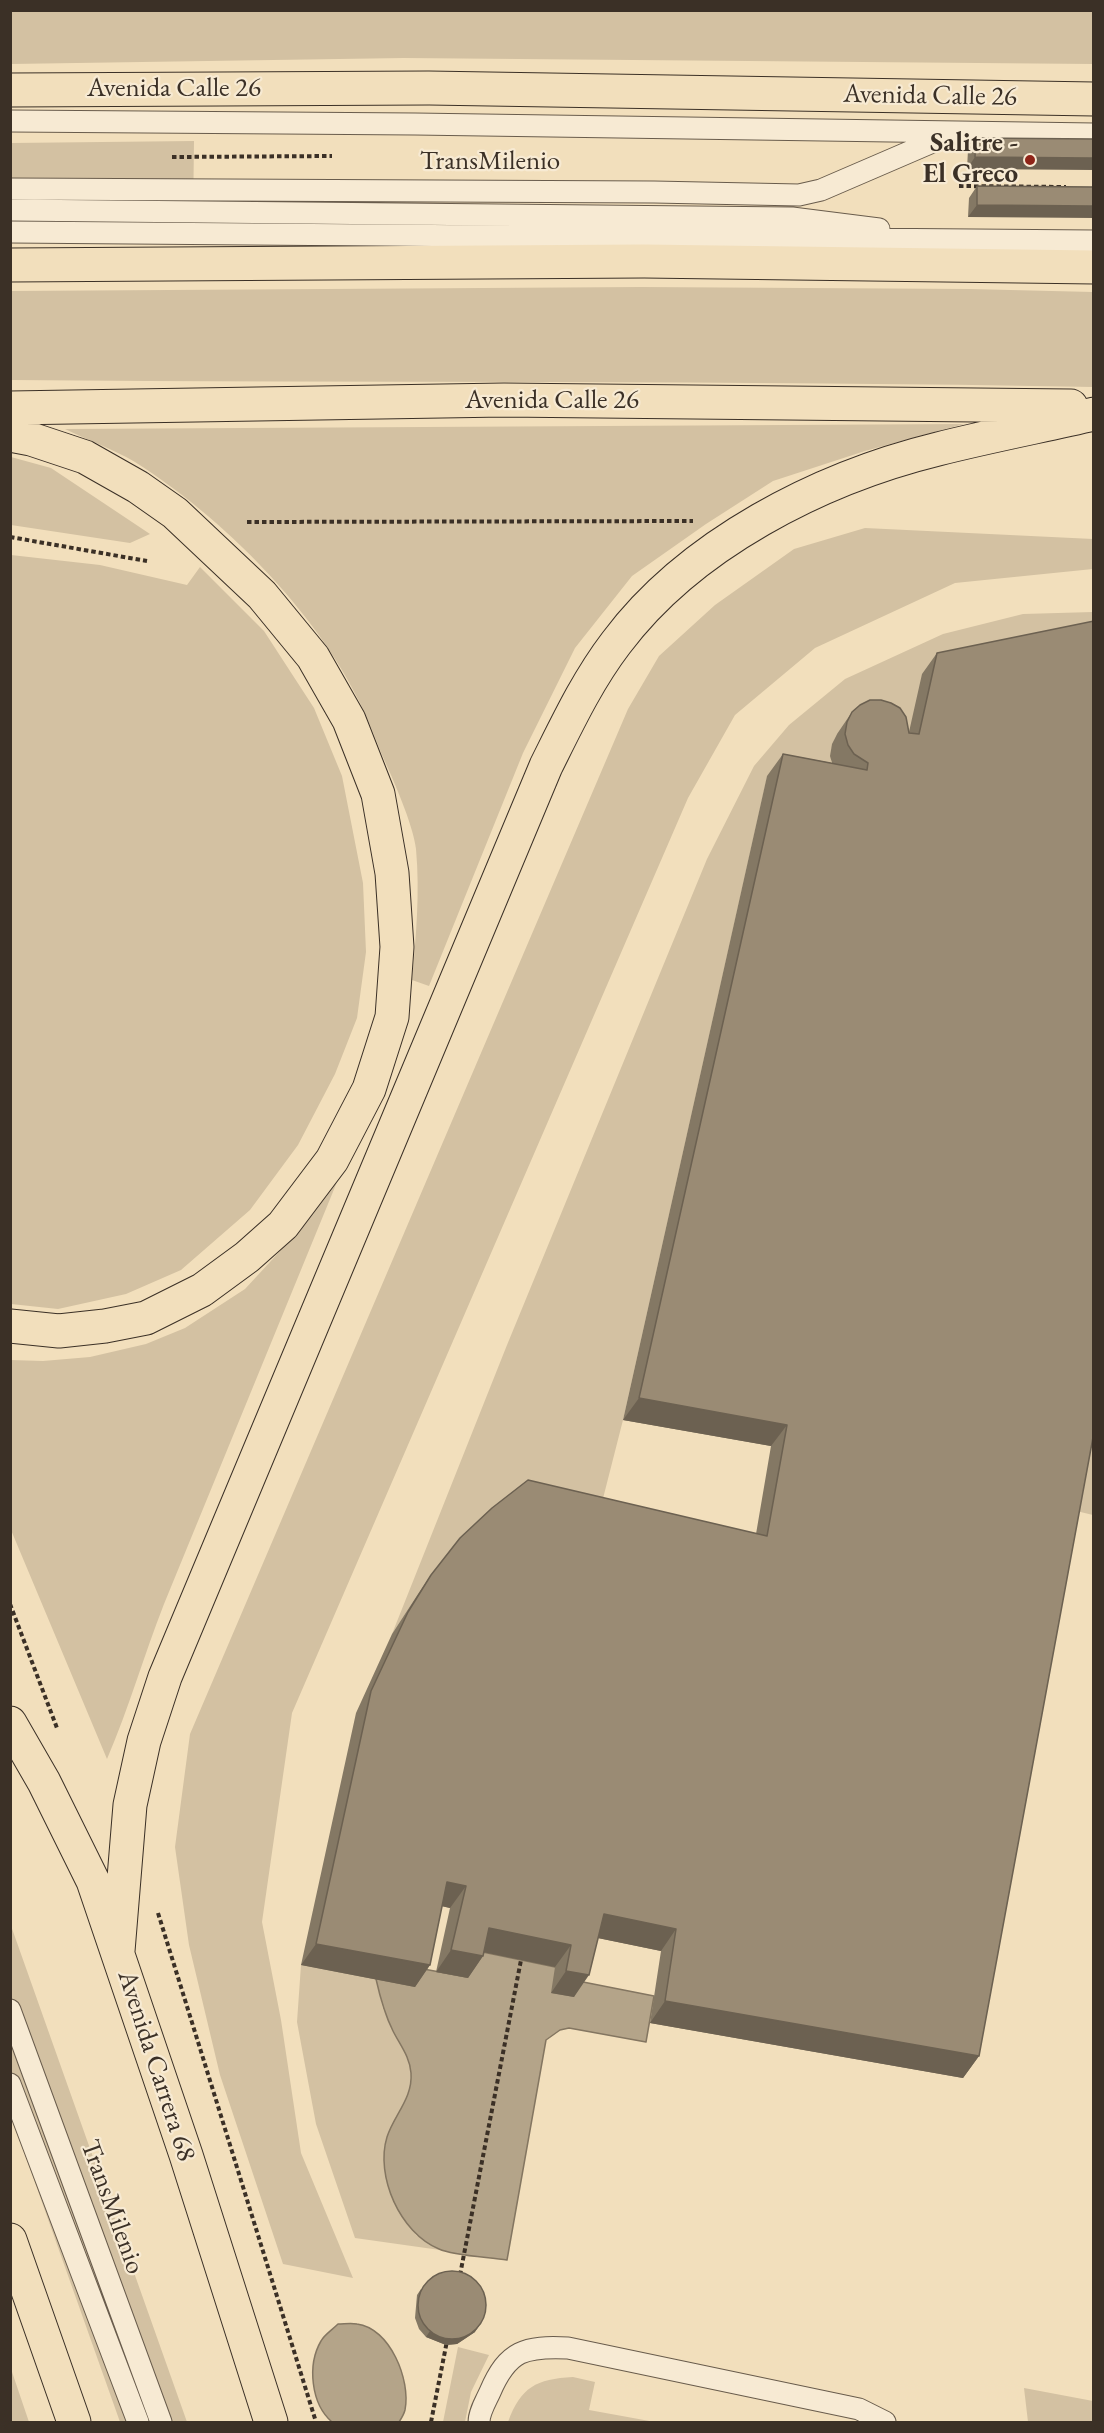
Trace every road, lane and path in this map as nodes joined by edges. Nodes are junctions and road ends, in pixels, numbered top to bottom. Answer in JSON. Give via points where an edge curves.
{"nodes":[{"id":1,"x":10,"y":90,"type":"edge"},
{"id":2,"x":1094,"y":99,"type":"edge"},
{"id":3,"x":10,"y":121,"type":"edge"},
{"id":4,"x":957,"y":131,"type":"junction"},
{"id":5,"x":1094,"y":134,"type":"edge"},
{"id":6,"x":341,"y":156,"type":"dead end"},
{"id":7,"x":164,"y":158,"type":"dead end"},
{"id":8,"x":959,"y":186,"type":"dead end"},
{"id":9,"x":1071,"y":187,"type":"edge"},
{"id":10,"x":10,"y":189,"type":"edge"},
{"id":11,"x":10,"y":210,"type":"edge"},
{"id":12,"x":10,"y":232,"type":"edge"},
{"id":13,"x":957,"y":241,"type":"junction"},
{"id":14,"x":1094,"y":241,"type":"edge"},
{"id":15,"x":10,"y":265,"type":"edge"},
{"id":16,"x":1094,"y":267,"type":"edge"},
{"id":17,"x":1094,"y":406,"type":"edge"},
{"id":18,"x":10,"y":408,"type":"edge"},
{"id":19,"x":1094,"y":414,"type":"edge"},
{"id":20,"x":10,"y":435,"type":"edge"},
{"id":21,"x":696,"y":521,"type":"dead end"},
{"id":22,"x":247,"y":522,"type":"dead end"},
{"id":23,"x":10,"y":537,"type":"edge"},
{"id":24,"x":147,"y":561,"type":"dead end"},
{"id":25,"x":10,"y":1326,"type":"edge"},
{"id":26,"x":10,"y":1604,"type":"edge"},
{"id":27,"x":10,"y":1723,"type":"edge"},
{"id":28,"x":58,"y":1729,"type":"dead end"},
{"id":29,"x":158,"y":1911,"type":"dead end"},
{"id":30,"x":118,"y":1951,"type":"junction"},
{"id":31,"x":522,"y":1960,"type":"edge"},
{"id":32,"x":10,"y":2010,"type":"edge"},
{"id":33,"x":10,"y":2084,"type":"edge"},
{"id":34,"x":10,"y":2240,"type":"edge"},
{"id":35,"x":459,"y":2279,"type":"edge"},
{"id":36,"x":448,"y":2334,"type":"edge"},
{"id":37,"x":74,"y":2422,"type":"edge"},
{"id":38,"x":138,"y":2422,"type":"edge"},
{"id":39,"x":161,"y":2422,"type":"edge"},
{"id":40,"x":271,"y":2422,"type":"edge"},
{"id":41,"x":316,"y":2422,"type":"edge"},
{"id":42,"x":431,"y":2422,"type":"edge"},
{"id":43,"x":478,"y":2422,"type":"edge"},
{"id":44,"x":885,"y":2422,"type":"edge"}],
"edges":[{"from":1,"to":2,"type":"main road","name":"Avenida Calle 26","via":[[429,88]]},
{"from":3,"to":4,"type":"lane","name":"TransMilenio"},
{"from":4,"to":5,"type":"lane","name":"TransMilenio"},
{"from":4,"to":10,"type":"lane","name":"TransMilenio","via":[[809,194]]},
{"from":6,"to":7,"type":"path"},
{"from":8,"to":9,"type":"path"},
{"from":11,"to":13,"type":"lane","name":"TransMilenio","via":[[803,218]]},
{"from":12,"to":13,"type":"lane","name":"TransMilenio"},
{"from":13,"to":14,"type":"lane","name":"TransMilenio"},
{"from":15,"to":16,"type":"main road","via":[[644,261]]},
{"from":17,"to":18,"type":"main road","name":"Avenida Calle 26","via":[[504,400]]},
{"from":19,"to":30,"type":"main road","via":[[937,449],[880,466],[820,489],[760,521],[716,548],[660,593],[616,643],[586,689],[546,766],[165,1677],[144,1741],[130,1805]]},
{"from":20,"to":25,"type":"main road","via":[[85,457],[166,507],[262,596],[313,657],[349,720],[378,794],[392,873],[397,948],[392,1017],[369,1089],[332,1160],[283,1225],[202,1290],[146,1318],[59,1331]]},
{"from":21,"to":22,"type":"path"},
{"from":23,"to":24,"type":"path"},
{"from":26,"to":28,"type":"path"},
{"from":27,"to":30,"type":"main road","name":"Avenida Carrera 68","via":[[45,1782],[93,1881]]},
{"from":29,"to":41,"type":"path"},
{"from":30,"to":40,"type":"main road","name":"Avenida Carrera 68"},
{"from":31,"to":35,"type":"path"},
{"from":32,"to":39,"type":"lane","name":"TransMilenio"},
{"from":33,"to":38,"type":"lane","name":"TransMilenio"},
{"from":34,"to":37,"type":"main road"},
{"from":36,"to":42,"type":"path"},
{"from":43,"to":44,"type":"lane","via":[[506,2362],[524,2350],[568,2348],[859,2409]]}]}
